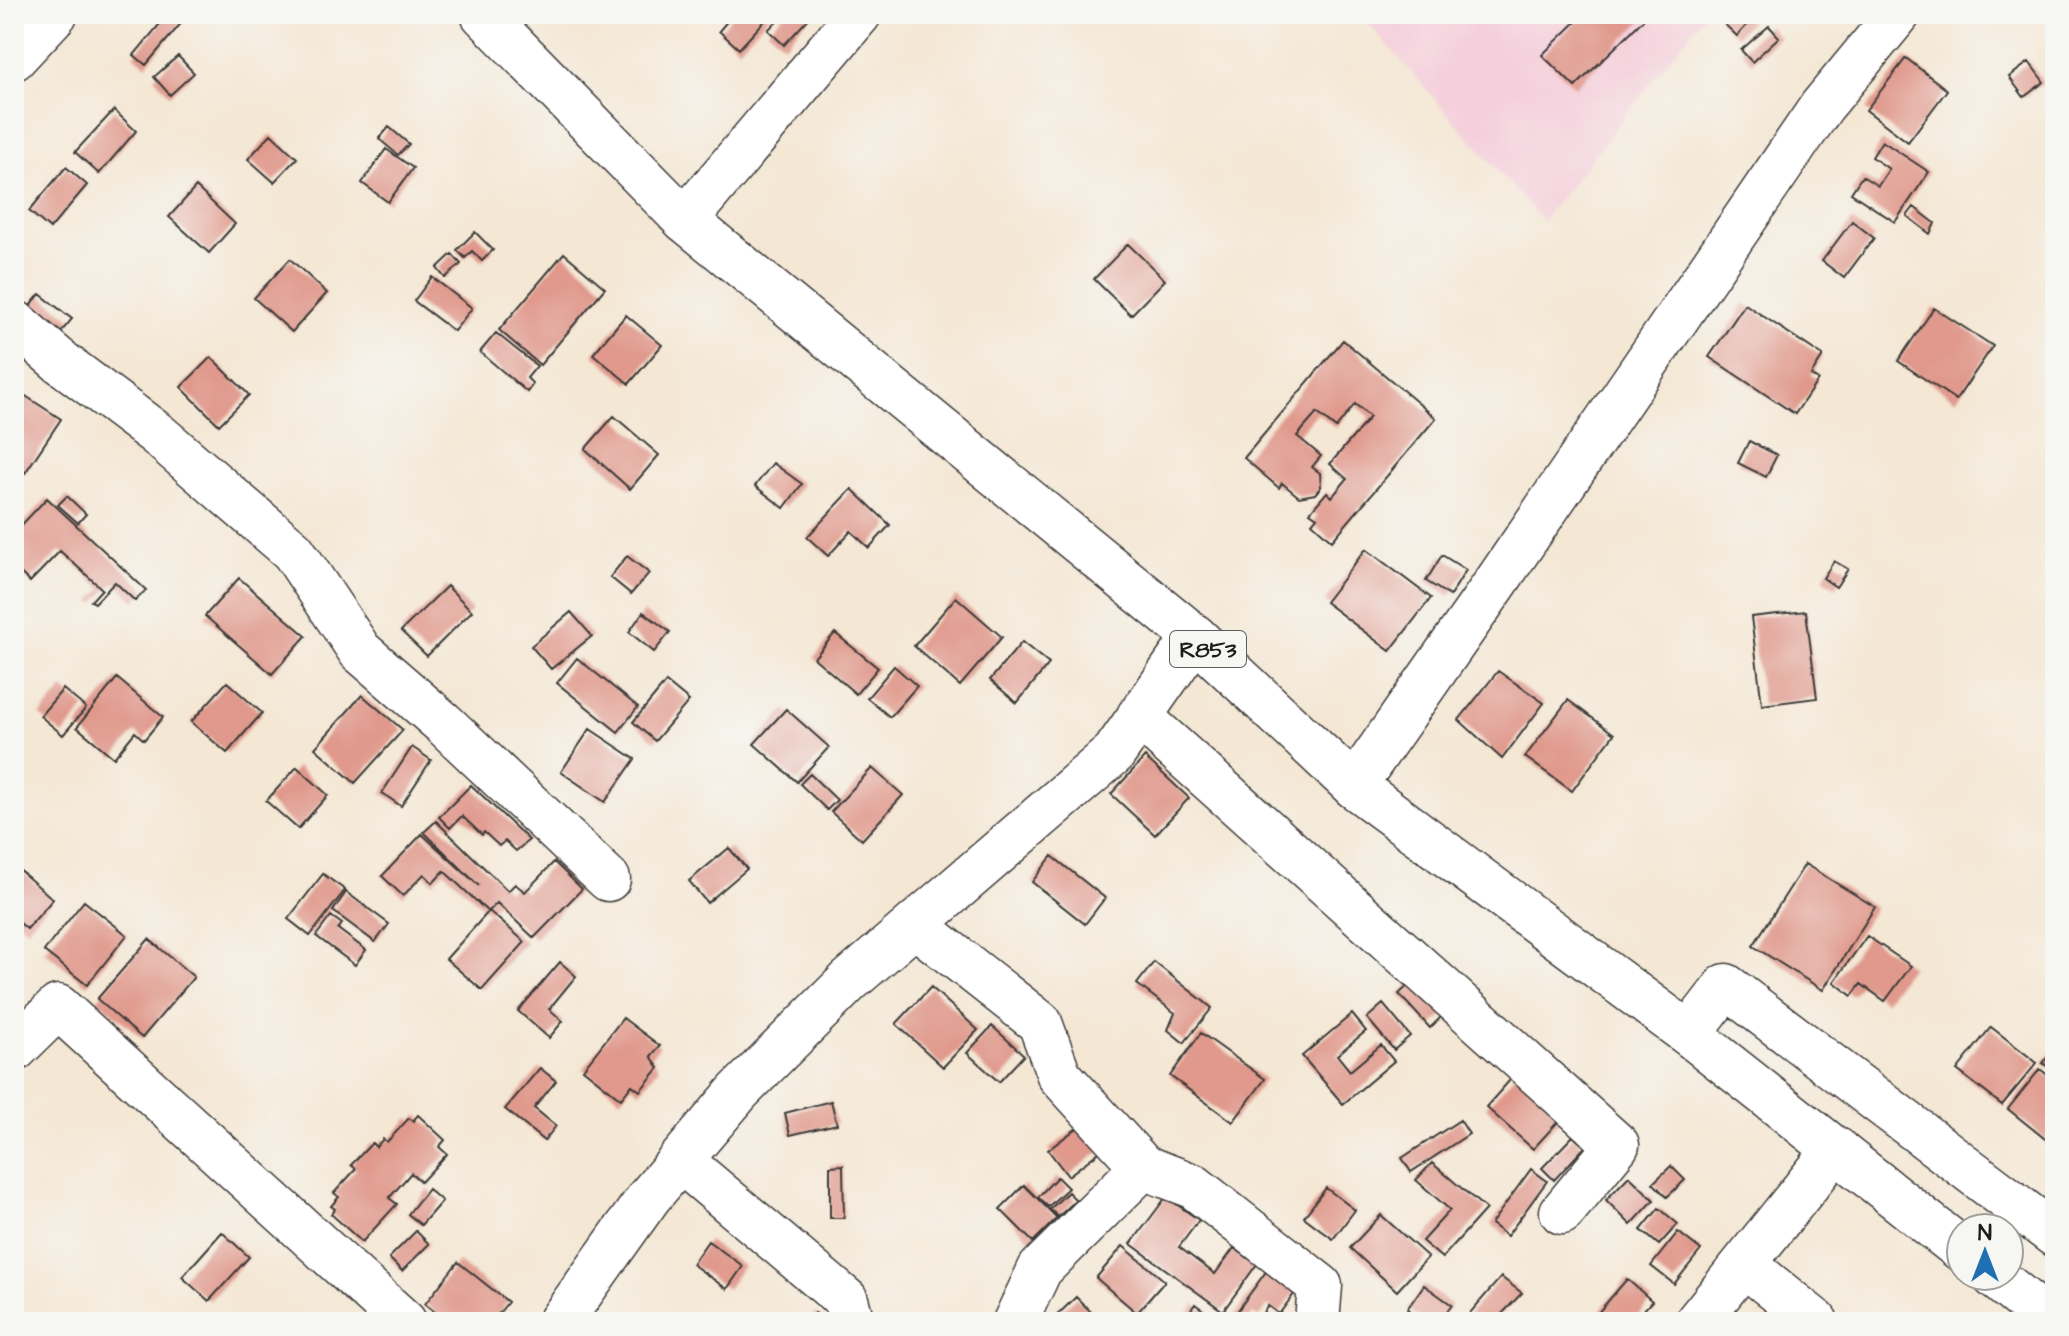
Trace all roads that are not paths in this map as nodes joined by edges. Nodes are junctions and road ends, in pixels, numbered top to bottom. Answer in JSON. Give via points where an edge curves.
{"nodes":[{"id":1,"x":55,"y":14,"type":"edge"},
{"id":2,"x":483,"y":14,"type":"edge"},
{"id":3,"x":859,"y":14,"type":"edge"},
{"id":4,"x":1898,"y":14,"type":"edge"},
{"id":5,"x":14,"y":58,"type":"edge"},
{"id":6,"x":685,"y":220,"type":"junction"},
{"id":7,"x":14,"y":322,"type":"edge"},
{"id":8,"x":1195,"y":637,"type":"junction"},
{"id":9,"x":1139,"y":716,"type":"junction"},
{"id":10,"x":1354,"y":786,"type":"junction"},
{"id":11,"x":608,"y":879,"type":"dead end"},
{"id":12,"x":915,"y":925,"type":"junction"},
{"id":13,"x":1689,"y":1034,"type":"junction"},
{"id":14,"x":14,"y":1050,"type":"edge"},
{"id":15,"x":1836,"y":1149,"type":"junction"},
{"id":16,"x":680,"y":1160,"type":"junction"},
{"id":17,"x":1143,"y":1167,"type":"junction"},
{"id":18,"x":1562,"y":1212,"type":"dead end"},
{"id":19,"x":2055,"y":1235,"type":"edge"},
{"id":20,"x":1945,"y":1236,"type":"edge"},
{"id":21,"x":1744,"y":1264,"type":"junction"},
{"id":22,"x":2014,"y":1292,"type":"edge"},
{"id":23,"x":404,"y":1322,"type":"edge"},
{"id":24,"x":560,"y":1322,"type":"edge"},
{"id":25,"x":852,"y":1322,"type":"edge"},
{"id":26,"x":1015,"y":1322,"type":"edge"},
{"id":27,"x":1317,"y":1322,"type":"edge"},
{"id":28,"x":1697,"y":1322,"type":"edge"},
{"id":29,"x":1816,"y":1322,"type":"edge"},
{"id":30,"x":2051,"y":1322,"type":"edge"}],
"edges":[{"from":1,"to":5,"type":"street"},
{"from":2,"to":6,"type":"street","number":"R853"},
{"from":3,"to":6,"type":"street"},
{"from":4,"to":10,"type":"street","via":[[1822,106]]},
{"from":6,"to":8,"type":"street","number":"R853"},
{"from":7,"to":11,"type":"street","via":[[157,434],[293,551],[360,651]]},
{"from":8,"to":9,"type":"street"},
{"from":8,"to":10,"type":"street","number":"R853"},
{"from":9,"to":12,"type":"street","via":[[1114,753]]},
{"from":9,"to":18,"type":"street","via":[[1617,1145]]},
{"from":10,"to":13,"type":"street","number":"R853"},
{"from":12,"to":16,"type":"street","via":[[849,981],[738,1092]]},
{"from":12,"to":17,"type":"street","via":[[1040,1023],[1059,1075]]},
{"from":13,"to":15,"type":"street","number":"R853"},
{"from":13,"to":19,"type":"street","via":[[1726,986]]},
{"from":14,"to":23,"type":"street","via":[[58,1007]]},
{"from":15,"to":20,"type":"street","number":"R853"},
{"from":15,"to":21,"type":"street"},
{"from":16,"to":24,"type":"street"},
{"from":16,"to":25,"type":"street","via":[[846,1300]]},
{"from":17,"to":26,"type":"street","via":[[1040,1269]]},
{"from":17,"to":27,"type":"street","via":[[1193,1186],[1320,1286]]},
{"from":21,"to":28,"type":"street"},
{"from":21,"to":29,"type":"street"},
{"from":22,"to":30,"type":"street"}]}
